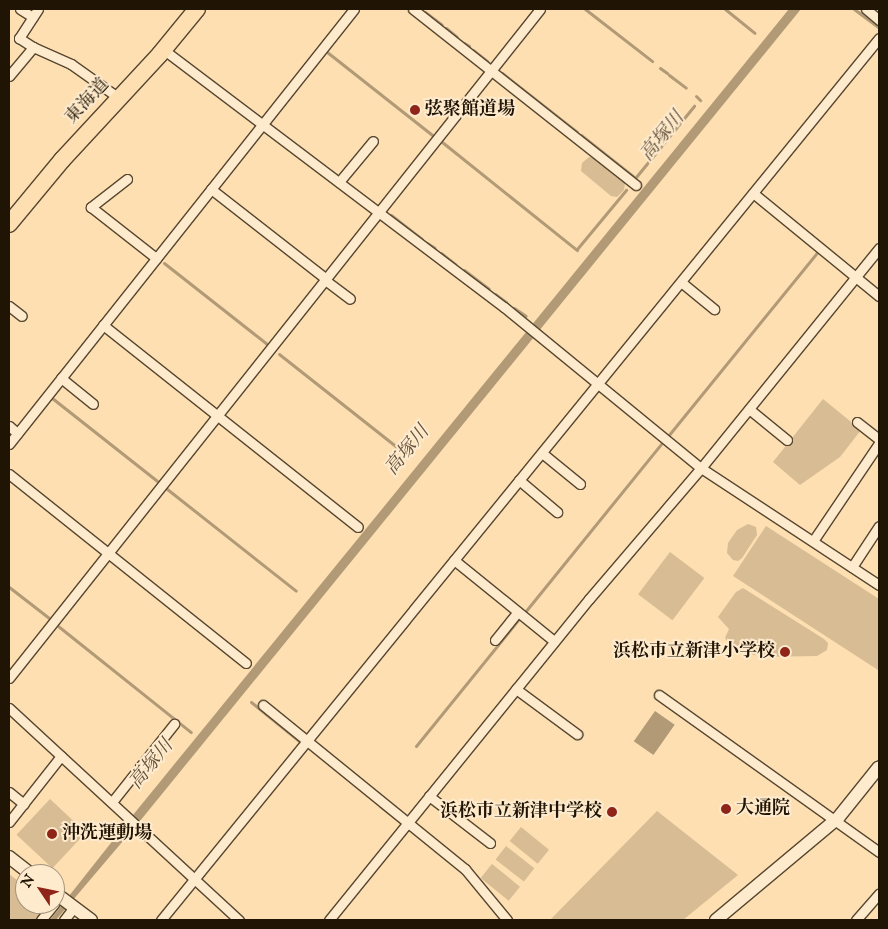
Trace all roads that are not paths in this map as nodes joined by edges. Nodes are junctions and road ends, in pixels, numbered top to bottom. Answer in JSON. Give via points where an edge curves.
{"nodes":[{"id":1,"x":20,"y":9,"type":"edge"},
{"id":2,"x":38,"y":9,"type":"edge"},
{"id":3,"x":197,"y":9,"type":"edge"},
{"id":4,"x":354,"y":9,"type":"edge"},
{"id":5,"x":413,"y":9,"type":"edge"},
{"id":6,"x":540,"y":9,"type":"edge"},
{"id":7,"x":866,"y":9,"type":"edge"},
{"id":8,"x":33,"y":18,"type":"junction"},
{"id":9,"x":879,"y":20,"type":"edge"},
{"id":10,"x":879,"y":38,"type":"edge"},
{"id":11,"x":32,"y":47,"type":"junction"},
{"id":12,"x":164,"y":50,"type":"junction"},
{"id":13,"x":491,"y":71,"type":"junction"},
{"id":14,"x":9,"y":76,"type":"edge"},
{"id":15,"x":120,"y":98,"type":"junction"},
{"id":16,"x":262,"y":124,"type":"junction"},
{"id":17,"x":373,"y":140,"type":"dead end"},
{"id":18,"x":126,"y":179,"type":"dead end"},
{"id":19,"x":339,"y":182,"type":"junction"},
{"id":20,"x":636,"y":185,"type":"dead end"},
{"id":21,"x":211,"y":189,"type":"junction"},
{"id":22,"x":753,"y":193,"type":"junction"},
{"id":23,"x":378,"y":212,"type":"junction"},
{"id":24,"x":9,"y":224,"type":"edge"},
{"id":25,"x":879,"y":248,"type":"edge"},
{"id":26,"x":156,"y":258,"type":"junction"},
{"id":27,"x":856,"y":276,"type":"junction"},
{"id":28,"x":326,"y":279,"type":"junction"},
{"id":29,"x":681,"y":282,"type":"junction"},
{"id":30,"x":879,"y":296,"type":"edge"},
{"id":31,"x":350,"y":299,"type":"dead end"},
{"id":32,"x":9,"y":306,"type":"edge"},
{"id":33,"x":714,"y":309,"type":"dead end"},
{"id":34,"x":22,"y":316,"type":"dead end"},
{"id":35,"x":103,"y":325,"type":"junction"},
{"id":36,"x":61,"y":378,"type":"junction"},
{"id":37,"x":598,"y":384,"type":"junction"},
{"id":38,"x":93,"y":404,"type":"dead end"},
{"id":39,"x":749,"y":409,"type":"junction"},
{"id":40,"x":217,"y":416,"type":"junction"},
{"id":41,"x":857,"y":422,"type":"dead end"},
{"id":42,"x":9,"y":426,"type":"edge"},
{"id":43,"x":18,"y":433,"type":"junction"},
{"id":44,"x":787,"y":440,"type":"dead end"},
{"id":45,"x":879,"y":441,"type":"edge"},
{"id":46,"x":9,"y":444,"type":"edge"},
{"id":47,"x":542,"y":453,"type":"junction"},
{"id":48,"x":701,"y":468,"type":"junction"},
{"id":49,"x":9,"y":474,"type":"edge"},
{"id":50,"x":519,"y":480,"type":"junction"},
{"id":51,"x":580,"y":484,"type":"dead end"},
{"id":52,"x":557,"y":512,"type":"dead end"},
{"id":53,"x":879,"y":526,"type":"edge"},
{"id":54,"x":358,"y":527,"type":"dead end"},
{"id":55,"x":813,"y":541,"type":"junction"},
{"id":56,"x":108,"y":553,"type":"junction"},
{"id":57,"x":454,"y":560,"type":"junction"},
{"id":58,"x":852,"y":567,"type":"junction"},
{"id":59,"x":879,"y":585,"type":"edge"},
{"id":60,"x":518,"y":612,"type":"junction"},
{"id":61,"x":496,"y":640,"type":"dead end"},
{"id":62,"x":554,"y":641,"type":"junction"},
{"id":63,"x":246,"y":663,"type":"dead end"},
{"id":64,"x":9,"y":678,"type":"edge"},
{"id":65,"x":516,"y":689,"type":"junction"},
{"id":66,"x":659,"y":695,"type":"dead end"},
{"id":67,"x":263,"y":705,"type":"dead end"},
{"id":68,"x":9,"y":708,"type":"edge"},
{"id":69,"x":174,"y":724,"type":"dead end"},
{"id":70,"x":577,"y":734,"type":"dead end"},
{"id":71,"x":307,"y":740,"type":"junction"},
{"id":72,"x":61,"y":756,"type":"junction"},
{"id":73,"x":879,"y":768,"type":"edge"},
{"id":74,"x":9,"y":792,"type":"edge"},
{"id":75,"x":430,"y":796,"type":"junction"},
{"id":76,"x":112,"y":802,"type":"junction"},
{"id":77,"x":24,"y":804,"type":"junction"},
{"id":78,"x":836,"y":820,"type":"junction"},
{"id":79,"x":9,"y":822,"type":"edge"},
{"id":80,"x":408,"y":822,"type":"junction"},
{"id":81,"x":490,"y":843,"type":"dead end"},
{"id":82,"x":879,"y":852,"type":"edge"},
{"id":83,"x":195,"y":878,"type":"junction"},
{"id":84,"x":879,"y":894,"type":"edge"},
{"id":85,"x":65,"y":903,"type":"edge"},
{"id":86,"x":91,"y":920,"type":"edge"},
{"id":87,"x":161,"y":920,"type":"edge"},
{"id":88,"x":239,"y":920,"type":"edge"},
{"id":89,"x":328,"y":920,"type":"edge"},
{"id":90,"x":506,"y":920,"type":"edge"},
{"id":91,"x":716,"y":920,"type":"edge"},
{"id":92,"x":856,"y":920,"type":"edge"}],
"edges":[{"from":1,"to":8,"type":"street"},
{"from":2,"to":8,"type":"street"},
{"from":3,"to":12,"type":"highway","name":"東海道"},
{"from":4,"to":16,"type":"street"},
{"from":5,"to":13,"type":"street"},
{"from":6,"to":13,"type":"street"},
{"from":7,"to":9,"type":"street"},
{"from":8,"to":11,"type":"street","via":[[19,38]]},
{"from":10,"to":22,"type":"street"},
{"from":11,"to":14,"type":"street"},
{"from":11,"to":15,"type":"street","via":[[71,64]]},
{"from":12,"to":15,"type":"highway","name":"東海道"},
{"from":12,"to":16,"type":"street"},
{"from":13,"to":20,"type":"street"},
{"from":13,"to":23,"type":"street"},
{"from":15,"to":24,"type":"highway","name":"東海道"},
{"from":16,"to":19,"type":"street"},
{"from":16,"to":21,"type":"street"},
{"from":17,"to":19,"type":"street"},
{"from":18,"to":26,"type":"street","via":[[91,207]]},
{"from":19,"to":23,"type":"street"},
{"from":21,"to":26,"type":"street"},
{"from":21,"to":28,"type":"street"},
{"from":22,"to":27,"type":"street"},
{"from":22,"to":29,"type":"street"},
{"from":23,"to":28,"type":"street"},
{"from":23,"to":37,"type":"street"},
{"from":25,"to":27,"type":"street"},
{"from":26,"to":35,"type":"street"},
{"from":27,"to":30,"type":"street"},
{"from":27,"to":39,"type":"street"},
{"from":28,"to":31,"type":"street"},
{"from":28,"to":40,"type":"street"},
{"from":29,"to":33,"type":"street"},
{"from":29,"to":37,"type":"street"},
{"from":32,"to":34,"type":"street"},
{"from":35,"to":36,"type":"street"},
{"from":35,"to":40,"type":"street"},
{"from":36,"to":38,"type":"street"},
{"from":36,"to":43,"type":"street"},
{"from":37,"to":47,"type":"street"},
{"from":37,"to":48,"type":"street"},
{"from":39,"to":44,"type":"street"},
{"from":39,"to":48,"type":"street"},
{"from":40,"to":54,"type":"street"},
{"from":40,"to":56,"type":"street"},
{"from":41,"to":45,"type":"street"},
{"from":42,"to":43,"type":"street"},
{"from":43,"to":46,"type":"street"},
{"from":45,"to":55,"type":"street"},
{"from":47,"to":50,"type":"street"},
{"from":47,"to":51,"type":"street"},
{"from":48,"to":55,"type":"street"},
{"from":48,"to":62,"type":"street"},
{"from":49,"to":56,"type":"street"},
{"from":50,"to":52,"type":"street"},
{"from":50,"to":57,"type":"street"},
{"from":53,"to":58,"type":"street"},
{"from":55,"to":58,"type":"street"},
{"from":56,"to":63,"type":"street"},
{"from":56,"to":64,"type":"street"},
{"from":57,"to":60,"type":"street"},
{"from":57,"to":71,"type":"street"},
{"from":58,"to":59,"type":"street"},
{"from":60,"to":61,"type":"street"},
{"from":60,"to":62,"type":"street"},
{"from":62,"to":65,"type":"street"},
{"from":65,"to":70,"type":"street"},
{"from":65,"to":75,"type":"street"},
{"from":66,"to":78,"type":"street"},
{"from":67,"to":71,"type":"street"},
{"from":68,"to":72,"type":"street"},
{"from":69,"to":76,"type":"street"},
{"from":71,"to":80,"type":"street"},
{"from":71,"to":83,"type":"street"},
{"from":72,"to":76,"type":"street"},
{"from":72,"to":77,"type":"street"},
{"from":73,"to":78,"type":"street"},
{"from":74,"to":77,"type":"street"},
{"from":75,"to":80,"type":"street"},
{"from":75,"to":81,"type":"street"},
{"from":76,"to":83,"type":"street"},
{"from":77,"to":79,"type":"street"},
{"from":78,"to":82,"type":"street"},
{"from":78,"to":91,"type":"street"},
{"from":80,"to":89,"type":"street"},
{"from":80,"to":90,"type":"street","via":[[465,869]]},
{"from":83,"to":87,"type":"street"},
{"from":83,"to":88,"type":"street"},
{"from":84,"to":92,"type":"street"},
{"from":85,"to":86,"type":"street"}]}
